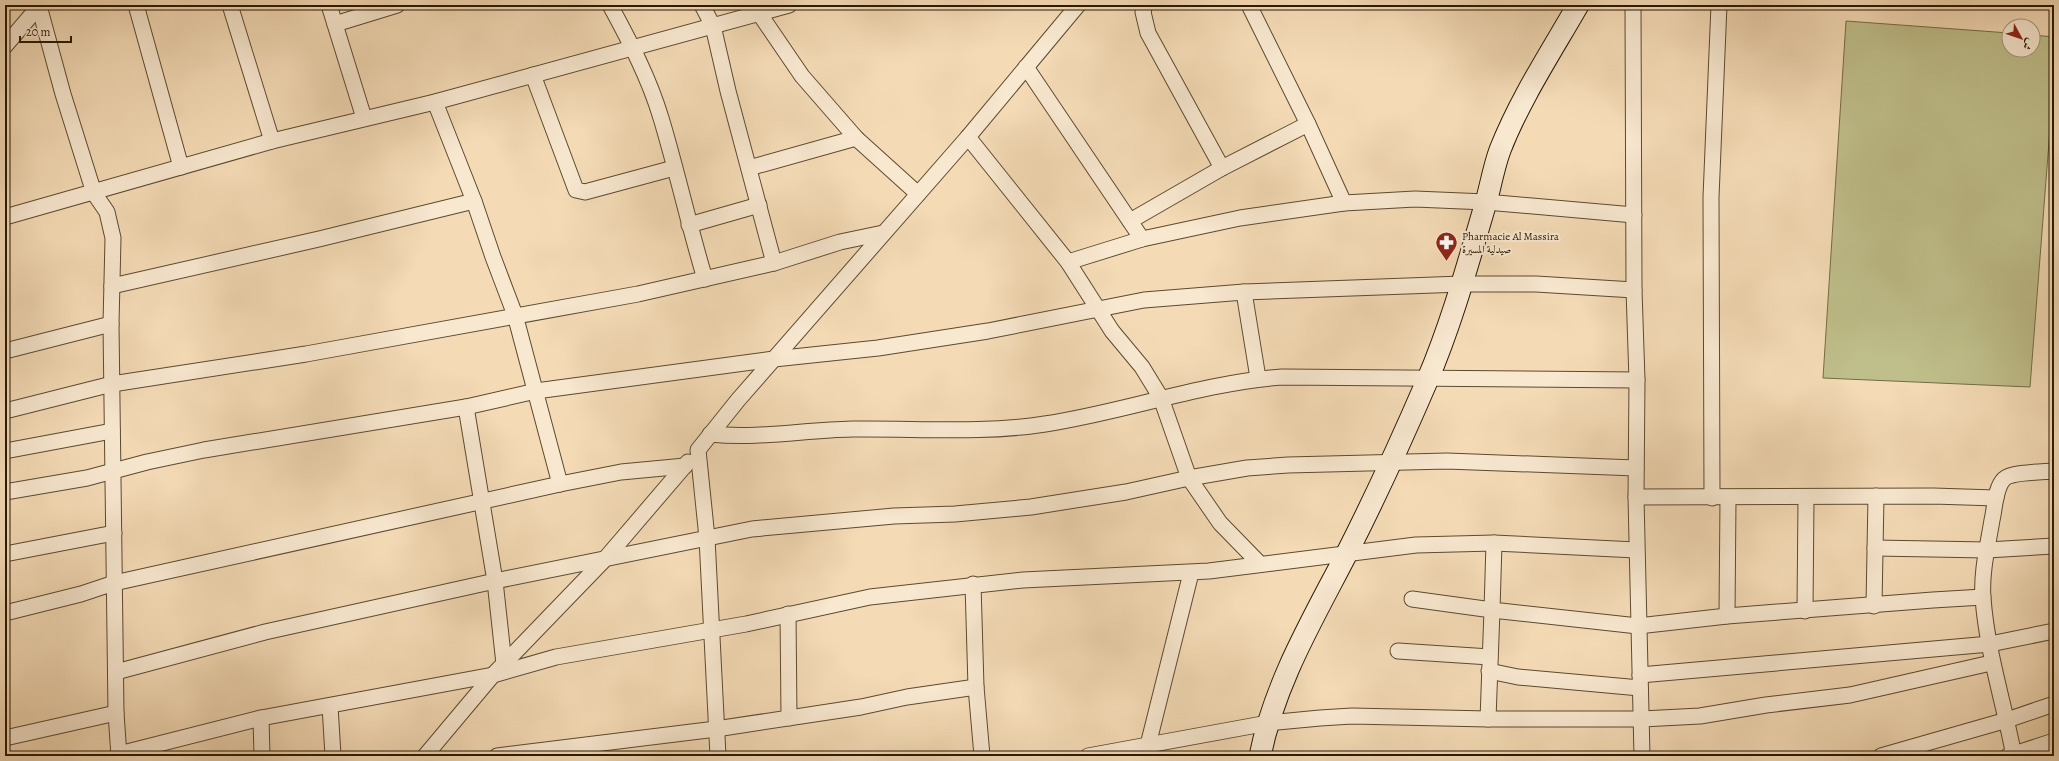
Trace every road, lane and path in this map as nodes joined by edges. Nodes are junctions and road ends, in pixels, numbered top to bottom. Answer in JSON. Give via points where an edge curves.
{"nodes":[{"id":1,"x":136,"y":5,"type":"edge"},
{"id":2,"x":230,"y":5,"type":"edge"},
{"id":3,"x":329,"y":5,"type":"edge"},
{"id":4,"x":397,"y":5,"type":"edge"},
{"id":5,"x":610,"y":5,"type":"edge"},
{"id":6,"x":702,"y":5,"type":"edge"},
{"id":7,"x":790,"y":5,"type":"edge"},
{"id":8,"x":1078,"y":5,"type":"edge"},
{"id":9,"x":1145,"y":5,"type":"edge"},
{"id":10,"x":1249,"y":5,"type":"edge"},
{"id":11,"x":1578,"y":5,"type":"edge"},
{"id":12,"x":1633,"y":5,"type":"edge"},
{"id":13,"x":1719,"y":5,"type":"edge"},
{"id":14,"x":40,"y":6,"type":"edge"},
{"id":15,"x":759,"y":13,"type":"junction"},
{"id":16,"x":335,"y":24,"type":"junction"},
{"id":17,"x":713,"y":26,"type":"junction"},
{"id":18,"x":5,"y":46,"type":"edge"},
{"id":19,"x":634,"y":48,"type":"junction"},
{"id":20,"x":1026,"y":66,"type":"junction"},
{"id":21,"x":533,"y":75,"type":"junction"},
{"id":22,"x":435,"y":102,"type":"junction"},
{"id":23,"x":364,"y":118,"type":"junction"},
{"id":24,"x":1308,"y":124,"type":"junction"},
{"id":25,"x":968,"y":137,"type":"junction"},
{"id":26,"x":856,"y":138,"type":"junction"},
{"id":27,"x":272,"y":141,"type":"junction"},
{"id":28,"x":181,"y":167,"type":"junction"},
{"id":29,"x":674,"y":168,"type":"junction"},
{"id":30,"x":749,"y":168,"type":"junction"},
{"id":31,"x":1222,"y":168,"type":"junction"},
{"id":32,"x":94,"y":193,"type":"junction"},
{"id":33,"x":918,"y":194,"type":"junction"},
{"id":34,"x":474,"y":201,"type":"junction"},
{"id":35,"x":1486,"y":202,"type":"junction"},
{"id":36,"x":1344,"y":203,"type":"junction"},
{"id":37,"x":759,"y":205,"type":"junction"},
{"id":38,"x":1634,"y":215,"type":"junction"},
{"id":39,"x":5,"y":218,"type":"edge"},
{"id":40,"x":1130,"y":221,"type":"junction"},
{"id":41,"x":689,"y":225,"type":"junction"},
{"id":42,"x":883,"y":233,"type":"junction"},
{"id":43,"x":1142,"y":239,"type":"junction"},
{"id":44,"x":1068,"y":262,"type":"junction"},
{"id":45,"x":774,"y":263,"type":"junction"},
{"id":46,"x":705,"y":279,"type":"junction"},
{"id":47,"x":1462,"y":284,"type":"junction"},
{"id":48,"x":112,"y":286,"type":"junction"},
{"id":49,"x":1634,"y":290,"type":"junction"},
{"id":50,"x":1244,"y":292,"type":"junction"},
{"id":51,"x":1098,"y":308,"type":"junction"},
{"id":52,"x":515,"y":315,"type":"junction"},
{"id":53,"x":111,"y":324,"type":"junction"},
{"id":54,"x":5,"y":351,"type":"edge"},
{"id":55,"x":774,"y":359,"type":"junction"},
{"id":56,"x":1258,"y":378,"type":"junction"},
{"id":57,"x":1428,"y":378,"type":"junction"},
{"id":58,"x":1637,"y":380,"type":"junction"},
{"id":59,"x":112,"y":384,"type":"junction"},
{"id":60,"x":536,"y":391,"type":"junction"},
{"id":61,"x":1161,"y":398,"type":"junction"},
{"id":62,"x":466,"y":407,"type":"junction"},
{"id":63,"x":5,"y":410,"type":"edge"},
{"id":64,"x":112,"y":431,"type":"junction"},
{"id":65,"x":710,"y":434,"type":"junction"},
{"id":66,"x":698,"y":450,"type":"junction"},
{"id":67,"x":5,"y":451,"type":"edge"},
{"id":68,"x":1392,"y":461,"type":"junction"},
{"id":69,"x":685,"y":466,"type":"junction"},
{"id":70,"x":1636,"y":468,"type":"junction"},
{"id":71,"x":2054,"y":471,"type":"edge"},
{"id":72,"x":112,"y":472,"type":"junction"},
{"id":73,"x":1189,"y":478,"type":"junction"},
{"id":74,"x":560,"y":484,"type":"junction"},
{"id":75,"x":5,"y":492,"type":"edge"},
{"id":76,"x":1876,"y":496,"type":"junction"},
{"id":77,"x":1636,"y":498,"type":"junction"},
{"id":78,"x":1712,"y":498,"type":"junction"},
{"id":79,"x":1728,"y":498,"type":"junction"},
{"id":80,"x":1806,"y":498,"type":"junction"},
{"id":81,"x":1996,"y":498,"type":"junction"},
{"id":82,"x":482,"y":502,"type":"junction"},
{"id":83,"x":114,"y":533,"type":"junction"},
{"id":84,"x":707,"y":538,"type":"junction"},
{"id":85,"x":1494,"y":543,"type":"junction"},
{"id":86,"x":2054,"y":546,"type":"edge"},
{"id":87,"x":1874,"y":548,"type":"junction"},
{"id":88,"x":1636,"y":550,"type":"junction"},
{"id":89,"x":1987,"y":550,"type":"junction"},
{"id":90,"x":1347,"y":552,"type":"junction"},
{"id":91,"x":5,"y":554,"type":"edge"},
{"id":92,"x":605,"y":559,"type":"junction"},
{"id":93,"x":1260,"y":564,"type":"junction"},
{"id":94,"x":1191,"y":573,"type":"junction"},
{"id":95,"x":495,"y":581,"type":"junction"},
{"id":96,"x":114,"y":583,"type":"junction"},
{"id":97,"x":973,"y":584,"type":"junction"},
{"id":98,"x":1982,"y":598,"type":"junction"},
{"id":99,"x":1412,"y":599,"type":"dead end"},
{"id":100,"x":1874,"y":606,"type":"junction"},
{"id":101,"x":1492,"y":610,"type":"junction"},
{"id":102,"x":1805,"y":612,"type":"junction"},
{"id":103,"x":5,"y":613,"type":"edge"},
{"id":104,"x":788,"y":614,"type":"junction"},
{"id":105,"x":1727,"y":616,"type":"junction"},
{"id":106,"x":1638,"y":626,"type":"junction"},
{"id":107,"x":712,"y":630,"type":"junction"},
{"id":108,"x":2054,"y":631,"type":"edge"},
{"id":109,"x":1990,"y":644,"type":"junction"},
{"id":110,"x":1398,"y":651,"type":"dead end"},
{"id":111,"x":1992,"y":663,"type":"junction"},
{"id":112,"x":504,"y":664,"type":"junction"},
{"id":113,"x":1489,"y":664,"type":"junction"},
{"id":114,"x":116,"y":672,"type":"junction"},
{"id":115,"x":493,"y":676,"type":"junction"},
{"id":116,"x":1640,"y":682,"type":"junction"},
{"id":117,"x":976,"y":687,"type":"junction"},
{"id":118,"x":2054,"y":704,"type":"edge"},
{"id":119,"x":330,"y":706,"type":"junction"},
{"id":120,"x":116,"y":713,"type":"junction"},
{"id":121,"x":261,"y":718,"type":"junction"},
{"id":122,"x":789,"y":718,"type":"junction"},
{"id":123,"x":1488,"y":719,"type":"junction"},
{"id":124,"x":1642,"y":720,"type":"junction"},
{"id":125,"x":2007,"y":720,"type":"junction"},
{"id":126,"x":1268,"y":723,"type":"junction"},
{"id":127,"x":716,"y":729,"type":"junction"},
{"id":128,"x":5,"y":738,"type":"edge"},
{"id":129,"x":2054,"y":741,"type":"edge"},
{"id":130,"x":1148,"y":745,"type":"junction"},
{"id":131,"x":119,"y":755,"type":"edge"},
{"id":132,"x":2012,"y":755,"type":"edge"},
{"id":133,"x":262,"y":756,"type":"edge"},
{"id":134,"x":333,"y":756,"type":"edge"},
{"id":135,"x":425,"y":756,"type":"edge"},
{"id":136,"x":497,"y":756,"type":"edge"},
{"id":137,"x":718,"y":756,"type":"edge"},
{"id":138,"x":982,"y":756,"type":"edge"},
{"id":139,"x":1088,"y":756,"type":"edge"},
{"id":140,"x":1260,"y":756,"type":"edge"},
{"id":141,"x":1642,"y":756,"type":"edge"},
{"id":142,"x":1881,"y":756,"type":"edge"}],
"edges":[{"from":1,"to":28,"type":"street"},
{"from":2,"to":27,"type":"street"},
{"from":3,"to":16,"type":"street"},
{"from":4,"to":16,"type":"street"},
{"from":5,"to":19,"type":"street"},
{"from":6,"to":17,"type":"street"},
{"from":7,"to":15,"type":"street"},
{"from":8,"to":20,"type":"street"},
{"from":9,"to":31,"type":"street","via":[[1143,12],[1148,33]]},
{"from":10,"to":24,"type":"street"},
{"from":11,"to":35,"type":"street","via":[[1508,132]]},
{"from":12,"to":38,"type":"street"},
{"from":13,"to":78,"type":"street","via":[[1711,197]]},
{"from":14,"to":18,"type":"street"},
{"from":14,"to":32,"type":"street","via":[[63,94]]},
{"from":15,"to":17,"type":"street"},
{"from":15,"to":26,"type":"street","via":[[802,76]]},
{"from":16,"to":23,"type":"street"},
{"from":17,"to":19,"type":"street"},
{"from":17,"to":30,"type":"street"},
{"from":19,"to":21,"type":"street"},
{"from":19,"to":29,"type":"street","via":[[661,119]]},
{"from":20,"to":25,"type":"street"},
{"from":20,"to":40,"type":"street"},
{"from":21,"to":22,"type":"street"},
{"from":21,"to":29,"type":"street","via":[[576,190],[584,192]]},
{"from":22,"to":23,"type":"street"},
{"from":22,"to":34,"type":"street"},
{"from":23,"to":27,"type":"street"},
{"from":24,"to":31,"type":"street"},
{"from":24,"to":36,"type":"street"},
{"from":25,"to":33,"type":"street"},
{"from":25,"to":44,"type":"street"},
{"from":26,"to":30,"type":"street"},
{"from":26,"to":33,"type":"street"},
{"from":27,"to":28,"type":"street"},
{"from":28,"to":32,"type":"street"},
{"from":29,"to":41,"type":"street"},
{"from":30,"to":37,"type":"street"},
{"from":31,"to":40,"type":"street"},
{"from":32,"to":39,"type":"street"},
{"from":32,"to":48,"type":"street","via":[[107,212],[111,224]]},
{"from":33,"to":42,"type":"street"},
{"from":34,"to":48,"type":"street"},
{"from":34,"to":52,"type":"street"},
{"from":35,"to":36,"type":"street","via":[[1415,198]]},
{"from":35,"to":38,"type":"street"},
{"from":35,"to":47,"type":"street"},
{"from":36,"to":43,"type":"street","via":[[1240,218]]},
{"from":37,"to":41,"type":"street"},
{"from":37,"to":45,"type":"street"},
{"from":38,"to":49,"type":"street"},
{"from":40,"to":43,"type":"street"},
{"from":41,"to":46,"type":"street"},
{"from":42,"to":45,"type":"street","via":[[840,242]]},
{"from":42,"to":55,"type":"street"},
{"from":43,"to":44,"type":"street"},
{"from":44,"to":51,"type":"street"},
{"from":45,"to":46,"type":"street"},
{"from":46,"to":52,"type":"street","via":[[638,294]]},
{"from":47,"to":49,"type":"street","via":[[1536,284]]},
{"from":47,"to":50,"type":"street"},
{"from":47,"to":57,"type":"street"},
{"from":48,"to":53,"type":"street"},
{"from":49,"to":58,"type":"street"},
{"from":50,"to":51,"type":"street","via":[[1144,300]]},
{"from":50,"to":56,"type":"street"},
{"from":51,"to":55,"type":"street","via":[[988,331],[878,348]]},
{"from":51,"to":61,"type":"street","via":[[1112,331],[1142,367]]},
{"from":52,"to":59,"type":"street","via":[[306,354]]},
{"from":52,"to":60,"type":"street"},
{"from":53,"to":54,"type":"street"},
{"from":53,"to":59,"type":"street"},
{"from":55,"to":60,"type":"street"},
{"from":55,"to":65,"type":"street"},
{"from":56,"to":57,"type":"street"},
{"from":56,"to":61,"type":"street"},
{"from":57,"to":58,"type":"street"},
{"from":57,"to":68,"type":"street"},
{"from":58,"to":70,"type":"street"},
{"from":59,"to":63,"type":"street"},
{"from":59,"to":64,"type":"street"},
{"from":60,"to":62,"type":"street"},
{"from":60,"to":74,"type":"street"},
{"from":61,"to":65,"type":"street","via":[[1059,421],[1010,427],[850,429],[751,436]]},
{"from":61,"to":73,"type":"street"},
{"from":62,"to":72,"type":"street","via":[[204,450]]},
{"from":62,"to":82,"type":"street"},
{"from":64,"to":67,"type":"street"},
{"from":64,"to":72,"type":"street"},
{"from":65,"to":66,"type":"street"},
{"from":66,"to":69,"type":"street"},
{"from":66,"to":84,"type":"street"},
{"from":68,"to":70,"type":"street","via":[[1500,462]]},
{"from":68,"to":73,"type":"street","via":[[1261,467]]},
{"from":68,"to":90,"type":"street"},
{"from":69,"to":74,"type":"street","via":[[621,472]]},
{"from":69,"to":92,"type":"street"},
{"from":70,"to":77,"type":"street"},
{"from":71,"to":81,"type":"street","via":[[2004,478],[1999,485]]},
{"from":72,"to":75,"type":"street"},
{"from":72,"to":83,"type":"street"},
{"from":73,"to":84,"type":"street","via":[[1126,492],[1031,507],[799,523]]},
{"from":73,"to":93,"type":"street","via":[[1220,523]]},
{"from":74,"to":82,"type":"street"},
{"from":76,"to":80,"type":"street"},
{"from":76,"to":81,"type":"street"},
{"from":76,"to":87,"type":"street"},
{"from":77,"to":78,"type":"street"},
{"from":77,"to":88,"type":"street"},
{"from":78,"to":79,"type":"street"},
{"from":79,"to":80,"type":"street"},
{"from":79,"to":105,"type":"street"},
{"from":80,"to":102,"type":"street"},
{"from":81,"to":89,"type":"street"},
{"from":82,"to":95,"type":"street"},
{"from":82,"to":96,"type":"street"},
{"from":83,"to":91,"type":"street"},
{"from":83,"to":96,"type":"street"},
{"from":84,"to":92,"type":"street"},
{"from":84,"to":107,"type":"street"},
{"from":85,"to":88,"type":"street"},
{"from":85,"to":90,"type":"street","via":[[1416,545]]},
{"from":85,"to":101,"type":"street"},
{"from":86,"to":89,"type":"street"},
{"from":87,"to":89,"type":"street"},
{"from":87,"to":100,"type":"street"},
{"from":88,"to":106,"type":"street"},
{"from":89,"to":98,"type":"street"},
{"from":90,"to":93,"type":"street"},
{"from":90,"to":126,"type":"street","via":[[1299,644]]},
{"from":92,"to":95,"type":"street"},
{"from":92,"to":112,"type":"street"},
{"from":93,"to":94,"type":"street"},
{"from":94,"to":97,"type":"street","via":[[1031,579]]},
{"from":94,"to":130,"type":"street"},
{"from":95,"to":112,"type":"street"},
{"from":95,"to":114,"type":"street","via":[[265,632]]},
{"from":96,"to":103,"type":"street"},
{"from":96,"to":114,"type":"street"},
{"from":97,"to":104,"type":"street","via":[[870,597]]},
{"from":97,"to":117,"type":"street"},
{"from":98,"to":100,"type":"street"},
{"from":98,"to":109,"type":"street"},
{"from":99,"to":101,"type":"street"},
{"from":100,"to":102,"type":"street"},
{"from":101,"to":106,"type":"street"},
{"from":101,"to":113,"type":"street"},
{"from":102,"to":105,"type":"street"},
{"from":104,"to":107,"type":"street"},
{"from":104,"to":122,"type":"street"},
{"from":105,"to":106,"type":"street"},
{"from":106,"to":116,"type":"street"},
{"from":107,"to":115,"type":"street","via":[[556,657]]},
{"from":107,"to":127,"type":"street"},
{"from":108,"to":109,"type":"street"},
{"from":109,"to":111,"type":"street"},
{"from":109,"to":116,"type":"street"},
{"from":110,"to":113,"type":"street"},
{"from":111,"to":124,"type":"street","via":[[1850,695],[1700,716]]},
{"from":111,"to":125,"type":"street"},
{"from":112,"to":115,"type":"street"},
{"from":113,"to":116,"type":"street","via":[[1518,677]]},
{"from":113,"to":123,"type":"street"},
{"from":114,"to":120,"type":"street"},
{"from":115,"to":119,"type":"street"},
{"from":115,"to":135,"type":"street"},
{"from":116,"to":124,"type":"street"},
{"from":117,"to":122,"type":"street"},
{"from":117,"to":138,"type":"street"},
{"from":118,"to":125,"type":"street"},
{"from":119,"to":121,"type":"street"},
{"from":119,"to":134,"type":"street"},
{"from":120,"to":128,"type":"street"},
{"from":120,"to":131,"type":"street"},
{"from":121,"to":131,"type":"street"},
{"from":121,"to":133,"type":"street"},
{"from":122,"to":127,"type":"street"},
{"from":123,"to":124,"type":"street"},
{"from":123,"to":126,"type":"street","via":[[1352,716]]},
{"from":124,"to":141,"type":"street"},
{"from":125,"to":132,"type":"street"},
{"from":125,"to":142,"type":"street"},
{"from":126,"to":130,"type":"street"},
{"from":126,"to":140,"type":"street"},
{"from":127,"to":136,"type":"street"},
{"from":127,"to":137,"type":"street"},
{"from":129,"to":132,"type":"street"},
{"from":130,"to":139,"type":"street"}]}
